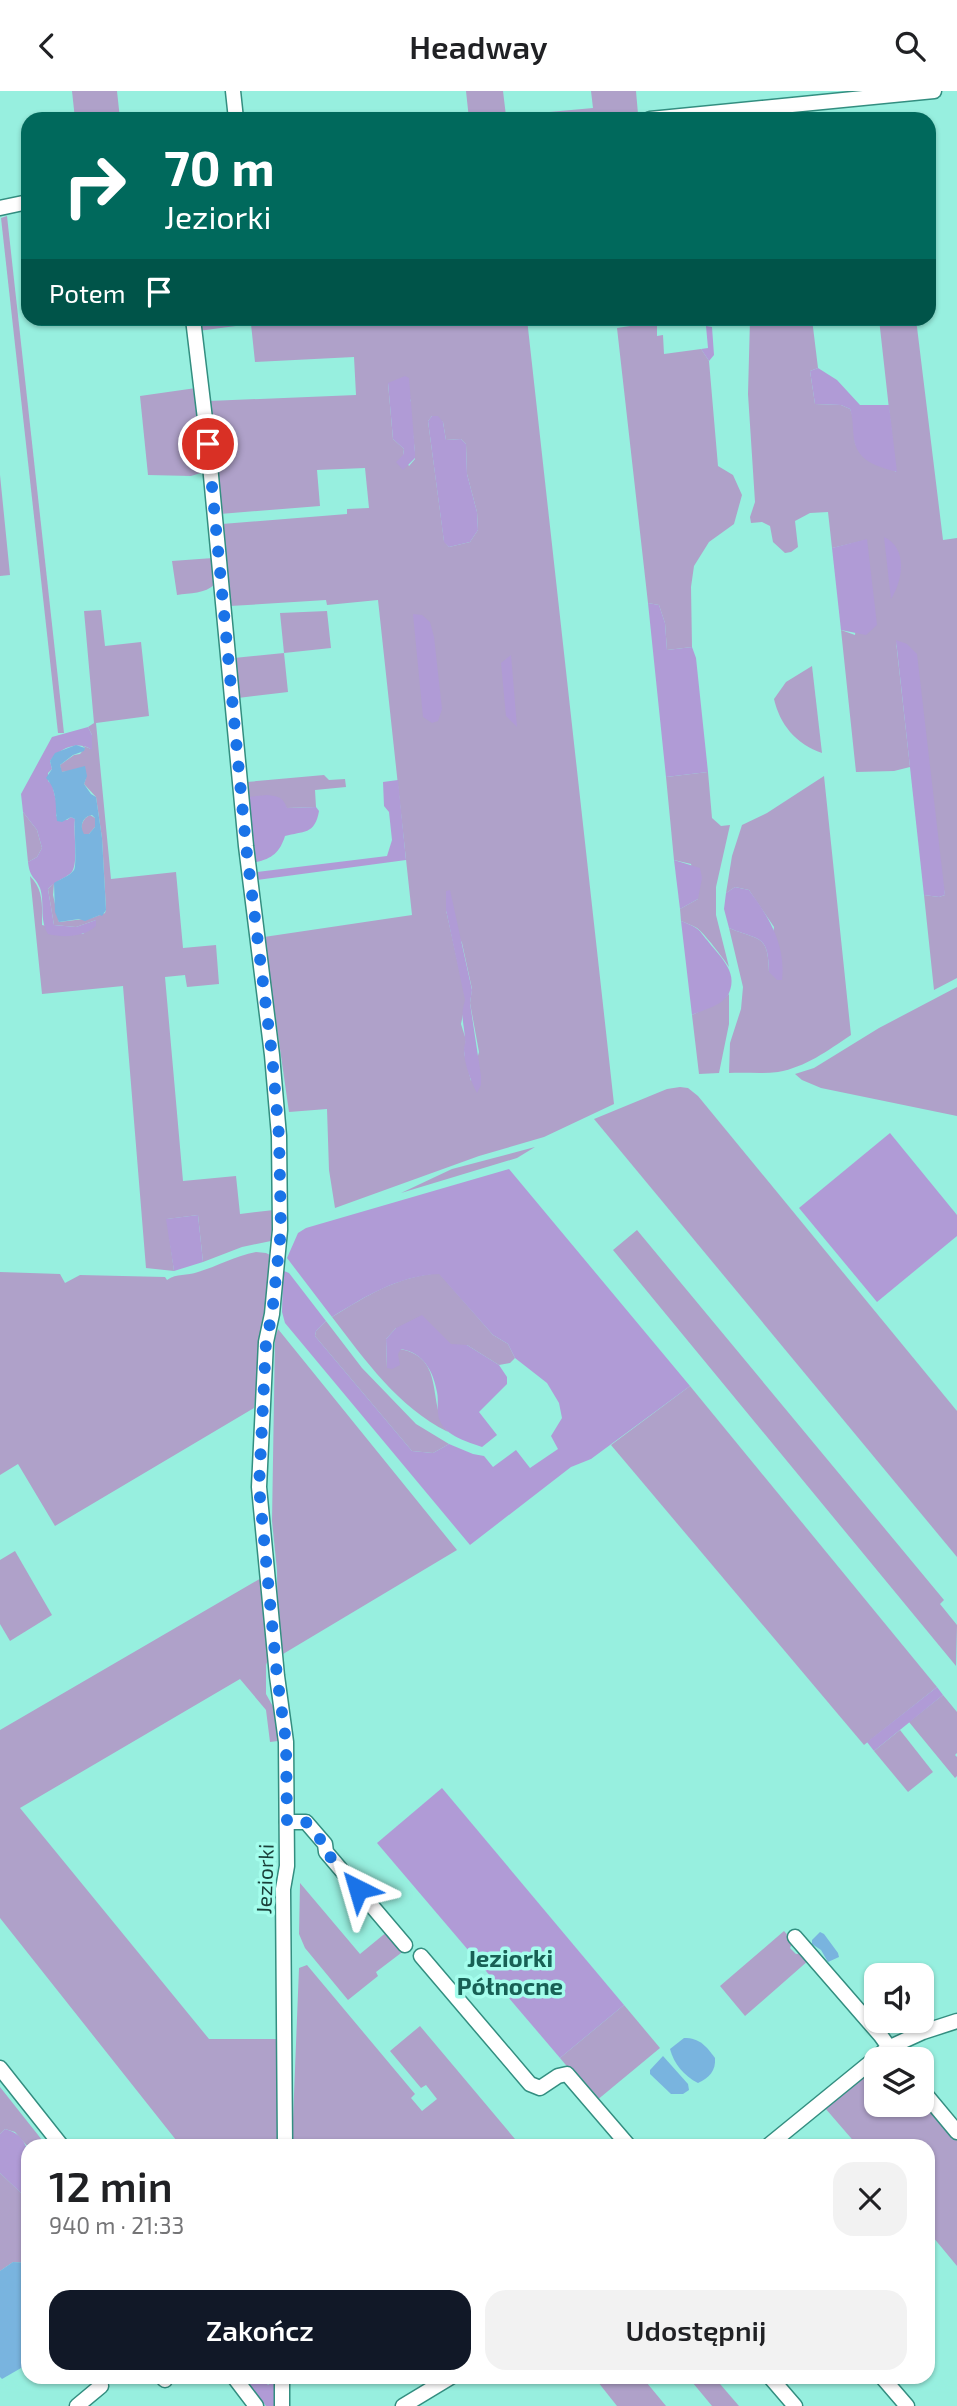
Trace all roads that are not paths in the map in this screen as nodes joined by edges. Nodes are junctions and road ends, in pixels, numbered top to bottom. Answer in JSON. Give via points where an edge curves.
{"nodes":[{"id":1,"x":233,"y":91,"type":"edge"},
{"id":2,"x":934,"y":91,"type":"edge"},
{"id":3,"x":235,"y":112,"type":"edge"},
{"id":4,"x":721,"y":112,"type":"edge"},
{"id":5,"x":21,"y":204,"type":"edge"},
{"id":6,"x":0,"y":208,"type":"edge"},
{"id":7,"x":194,"y":326,"type":"edge"},
{"id":8,"x":287,"y":1822,"type":"junction"},
{"id":9,"x":795,"y":1937,"type":"dead end"},
{"id":10,"x":405,"y":1945,"type":"dead end"},
{"id":11,"x":421,"y":1956,"type":"dead end"},
{"id":12,"x":957,"y":2021,"type":"edge"},
{"id":13,"x":888,"y":2047,"type":"joint"},
{"id":14,"x":864,"y":2067,"type":"edge"},
{"id":15,"x":0,"y":2068,"type":"edge"},
{"id":16,"x":934,"y":2104,"type":"edge"},
{"id":17,"x":957,"y":2132,"type":"edge"},
{"id":18,"x":56,"y":2139,"type":"edge"},
{"id":19,"x":285,"y":2139,"type":"edge"},
{"id":20,"x":623,"y":2139,"type":"edge"},
{"id":21,"x":776,"y":2139,"type":"edge"},
{"id":22,"x":239,"y":2384,"type":"edge"},
{"id":23,"x":282,"y":2384,"type":"edge"},
{"id":24,"x":439,"y":2384,"type":"edge"},
{"id":25,"x":776,"y":2384,"type":"edge"},
{"id":26,"x":888,"y":2384,"type":"edge"},
{"id":27,"x":101,"y":2386,"type":"dead end"},
{"id":28,"x":77,"y":2406,"type":"edge"},
{"id":29,"x":256,"y":2406,"type":"edge"},
{"id":30,"x":282,"y":2406,"type":"edge"},
{"id":31,"x":403,"y":2406,"type":"edge"},
{"id":32,"x":795,"y":2406,"type":"edge"},
{"id":33,"x":907,"y":2406,"type":"edge"}],
"edges":[{"from":1,"to":3,"type":"street"},
{"from":2,"to":4,"type":"street"},
{"from":5,"to":6,"type":"street"},
{"from":7,"to":8,"type":"street","name":"Jeziorki","via":[[279,1136],[281,1230],[266,1342],[259,1487],[286,1742]]},
{"from":8,"to":10,"type":"street","via":[[306,1822]]},
{"from":8,"to":19,"type":"street","name":"Jeziorki","via":[[283,1889]]},
{"from":9,"to":13,"type":"street"},
{"from":11,"to":20,"type":"street","via":[[530,2084],[540,2088],[561,2074],[569,2076]]},
{"from":12,"to":13,"type":"street"},
{"from":14,"to":21,"type":"street"},
{"from":15,"to":18,"type":"street"},
{"from":16,"to":17,"type":"street"},
{"from":22,"to":29,"type":"street"},
{"from":23,"to":30,"type":"street"},
{"from":24,"to":31,"type":"street"},
{"from":25,"to":32,"type":"street"},
{"from":26,"to":33,"type":"street"},
{"from":27,"to":28,"type":"street"}]}
